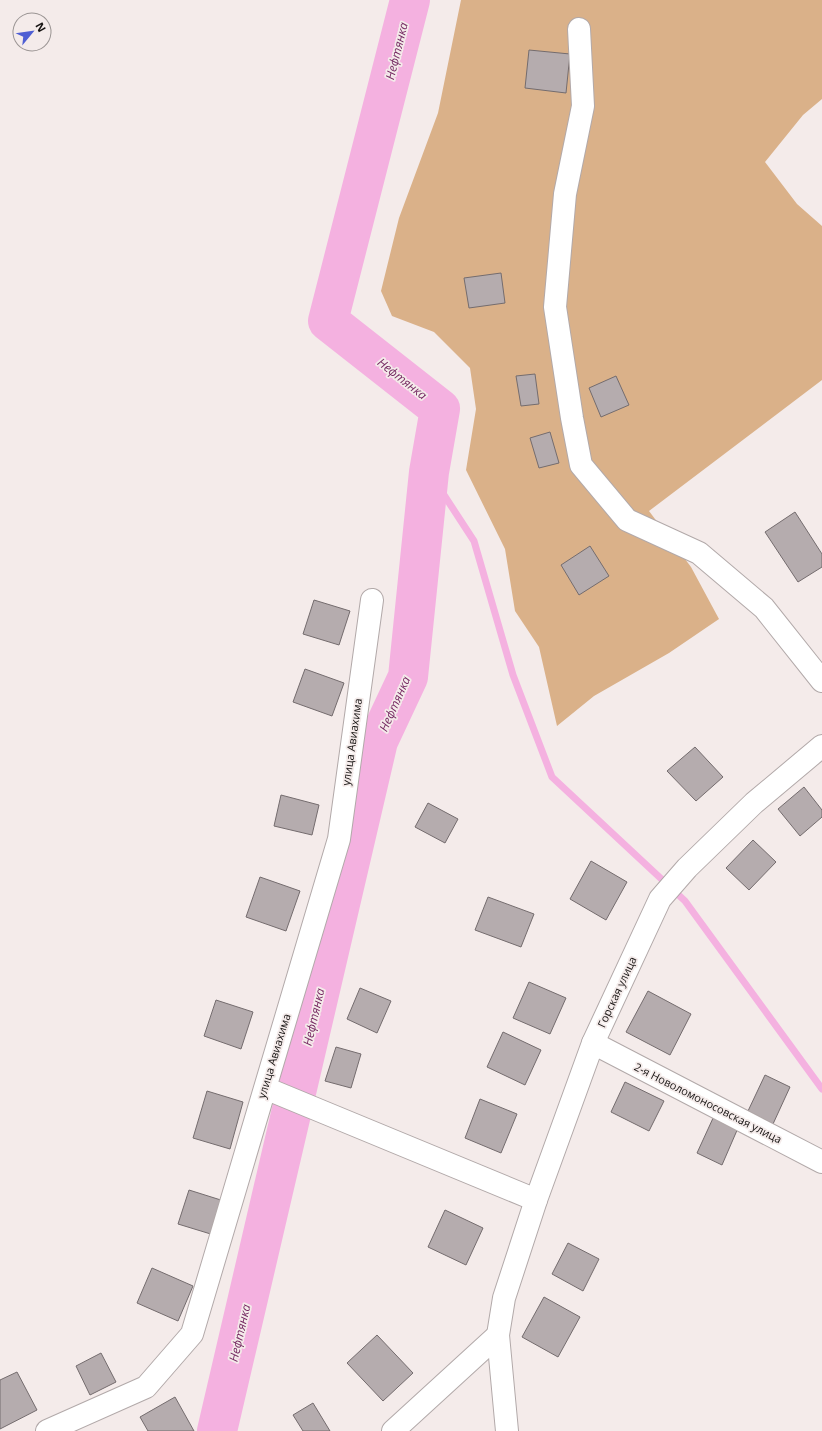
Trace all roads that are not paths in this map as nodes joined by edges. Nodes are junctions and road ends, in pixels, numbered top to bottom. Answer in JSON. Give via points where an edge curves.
{"nodes":[{"id":1,"x":579,"y":29,"type":"dead end"},
{"id":2,"x":372,"y":600,"type":"dead end"},
{"id":3,"x":822,"y":681,"type":"edge"},
{"id":4,"x":822,"y":746,"type":"edge"},
{"id":5,"x":593,"y":1043,"type":"junction"},
{"id":6,"x":264,"y":1088,"type":"junction"},
{"id":7,"x":822,"y":1162,"type":"edge"},
{"id":8,"x":536,"y":1200,"type":"junction"},
{"id":9,"x":498,"y":1335,"type":"junction"},
{"id":10,"x":47,"y":1431,"type":"edge"},
{"id":11,"x":392,"y":1431,"type":"edge"},
{"id":12,"x":507,"y":1431,"type":"edge"}],
"edges":[{"from":1,"to":3,"type":"street","via":[[583,106],[565,194],[555,307],[581,465],[627,520],[699,553],[764,608]]},
{"from":2,"to":6,"type":"street","name":"улица Авиахима","via":[[339,839]]},
{"from":4,"to":5,"type":"street","name":"Горская улица","via":[[754,803],[687,868],[660,900]]},
{"from":5,"to":7,"type":"street","name":"2-я Новоломоносовская улица"},
{"from":5,"to":8,"type":"street","name":"Горская улица"},
{"from":6,"to":8,"type":"street"},
{"from":6,"to":10,"type":"street","name":"улица Авиахима","via":[[192,1334],[146,1387]]},
{"from":8,"to":9,"type":"street","name":"Горская улица","via":[[504,1298]]},
{"from":9,"to":11,"type":"street"},
{"from":9,"to":12,"type":"street","name":"Горская улица"}]}
